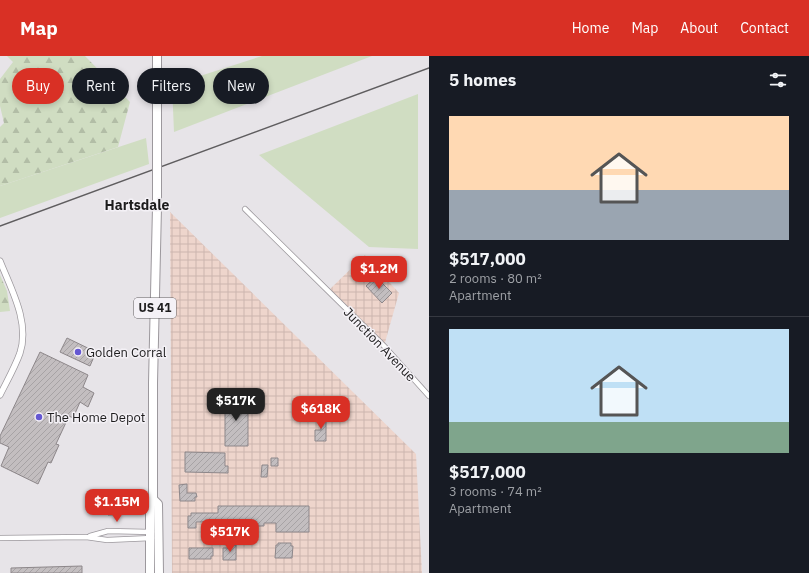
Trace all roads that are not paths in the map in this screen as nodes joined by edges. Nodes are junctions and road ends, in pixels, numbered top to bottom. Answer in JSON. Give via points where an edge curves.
{"nodes":[{"id":1,"x":157,"y":56,"type":"edge"},
{"id":2,"x":245,"y":209,"type":"dead end"},
{"id":3,"x":0,"y":261,"type":"edge"},
{"id":4,"x":0,"y":395,"type":"edge"},
{"id":5,"x":429,"y":396,"type":"edge"},
{"id":6,"x":154,"y":500,"type":"junction"},
{"id":7,"x":150,"y":535,"type":"junction"},
{"id":8,"x":159,"y":536,"type":"junction"},
{"id":9,"x":86,"y":537,"type":"junction"},
{"id":10,"x":0,"y":538,"type":"edge"},
{"id":11,"x":150,"y":573,"type":"edge"},
{"id":12,"x":159,"y":573,"type":"edge"}],
"edges":[{"from":1,"to":6,"type":"highway","number":"US 41","bridge":true},
{"from":2,"to":5,"type":"street","name":"Junction Avenue","via":[[384,346]]},
{"from":3,"to":4,"type":"street","via":[[19,311],[22,330],[20,352]]},
{"from":6,"to":7,"type":"highway","number":"US 41","via":[[150,505]]},
{"from":6,"to":8,"type":"highway","number":"US 41","via":[[158,504]]},
{"from":7,"to":8,"type":"street"},
{"from":7,"to":8,"type":"street"},
{"from":7,"to":9,"type":"street","via":[[107,540]]},
{"from":7,"to":9,"type":"street","via":[[108,531]]},
{"from":7,"to":11,"type":"highway","number":"US 41"},
{"from":8,"to":12,"type":"highway","number":"US 41"},
{"from":9,"to":10,"type":"street"}]}
